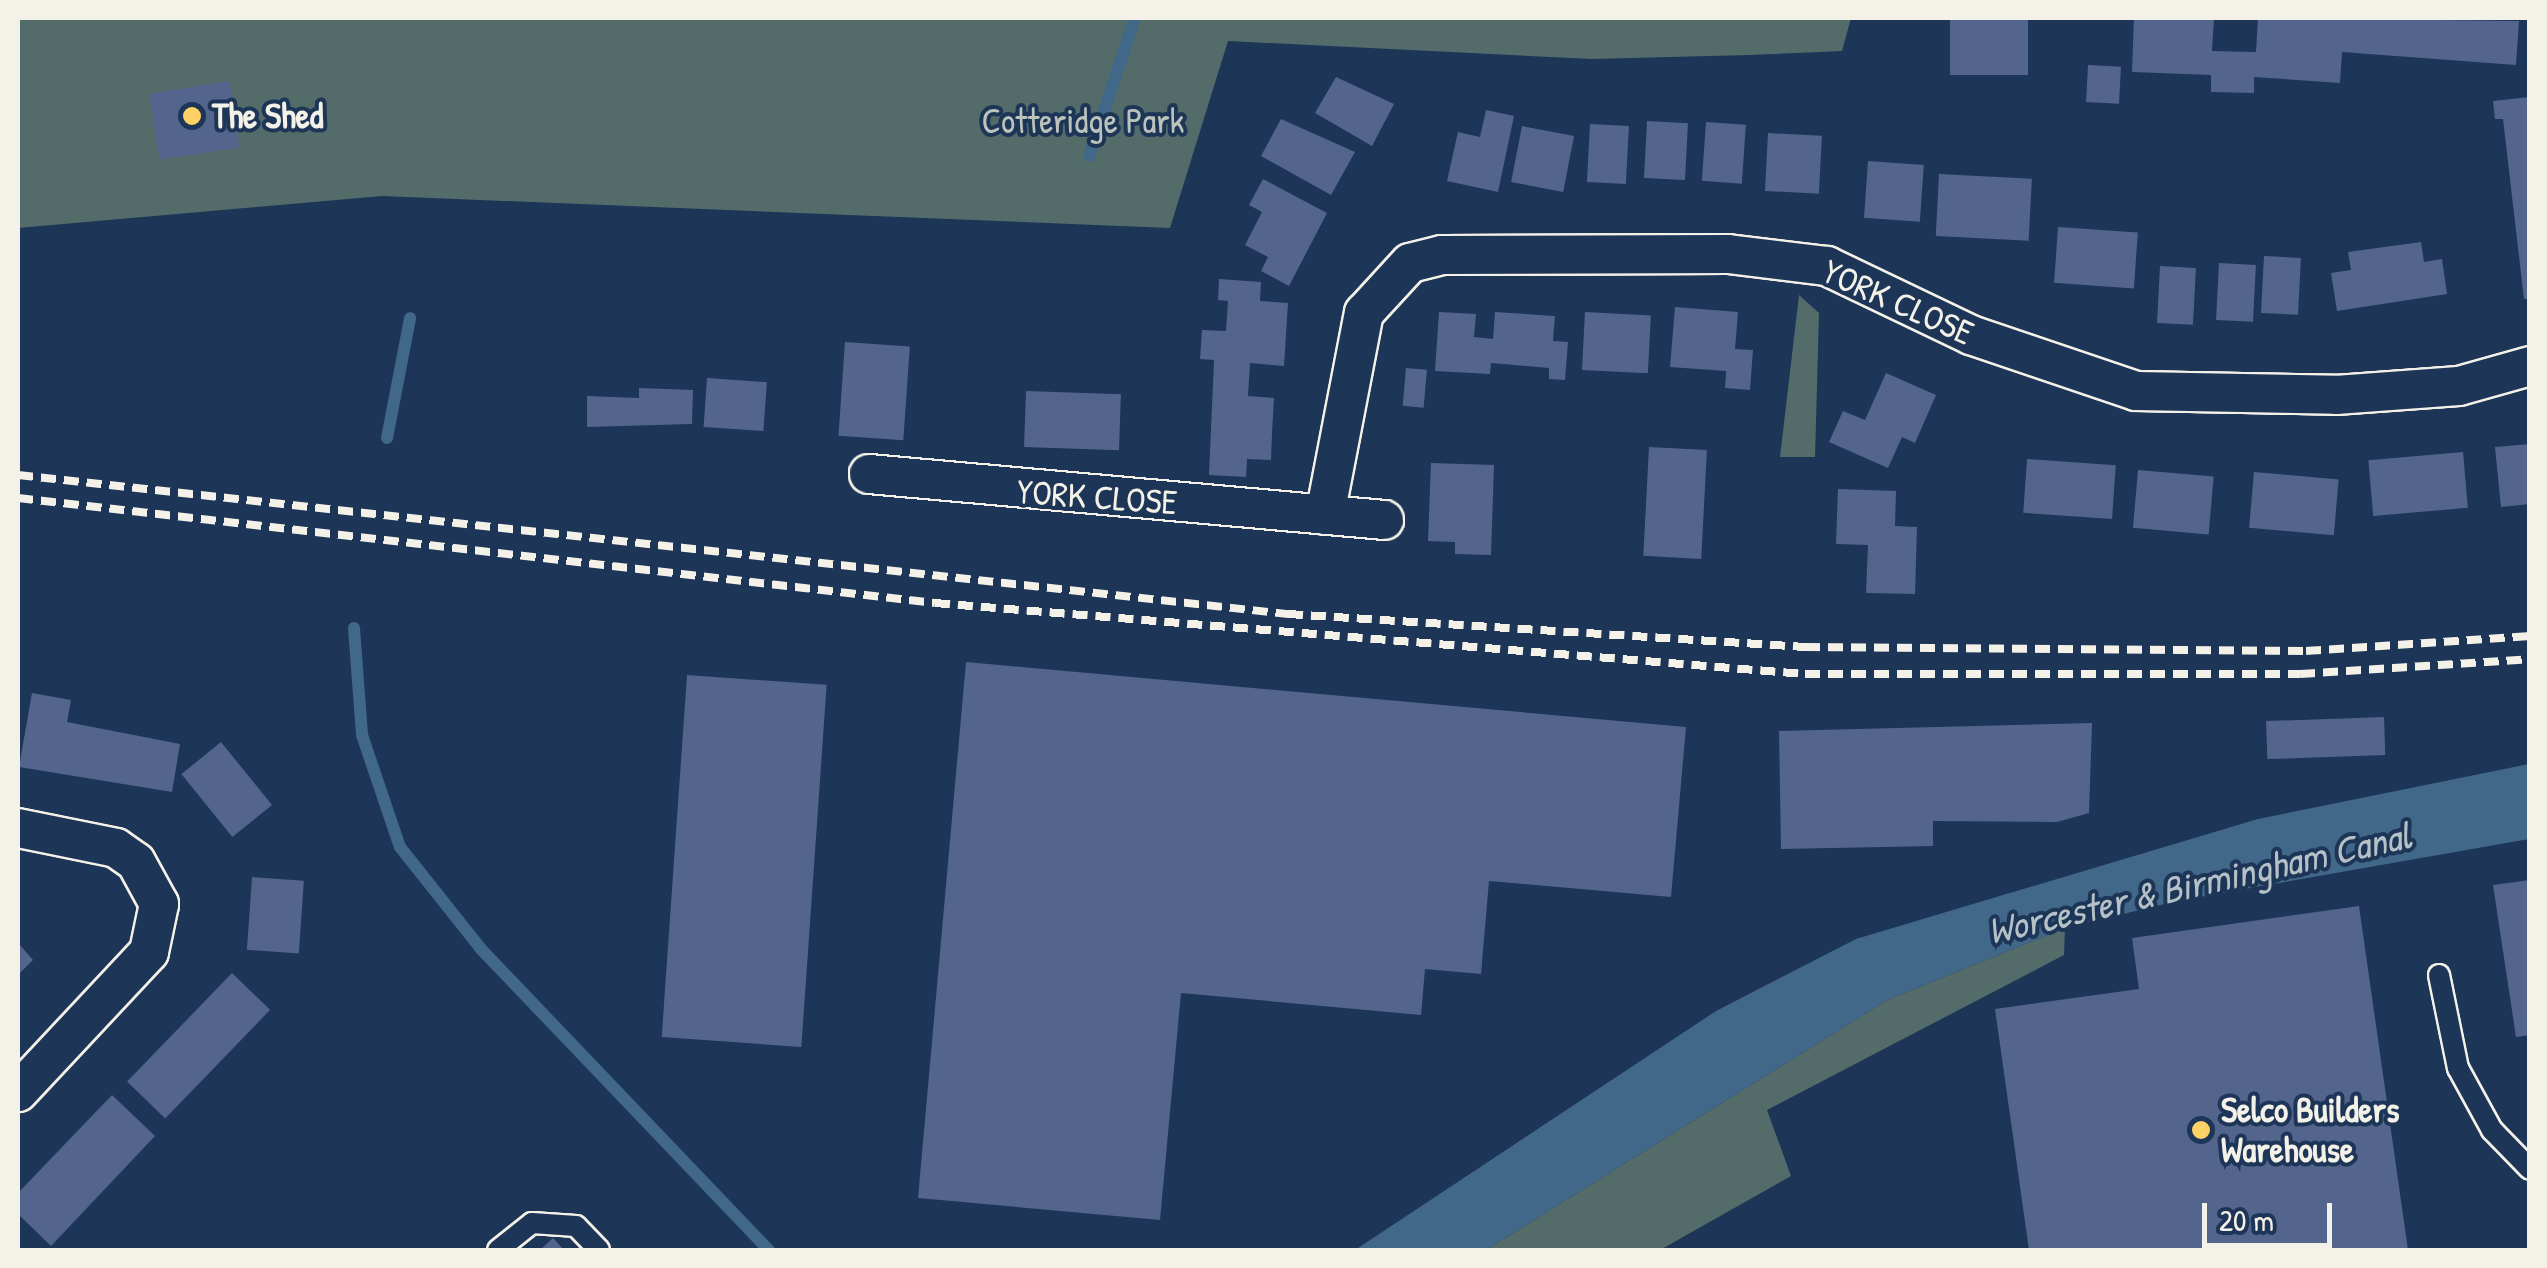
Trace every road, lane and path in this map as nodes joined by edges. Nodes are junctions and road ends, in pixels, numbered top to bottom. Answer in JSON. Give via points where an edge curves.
{"nodes":[{"id":1,"x":2530,"y":366,"type":"edge"},
{"id":2,"x":869,"y":474,"type":"dead end"},
{"id":3,"x":1325,"y":515,"type":"junction"},
{"id":4,"x":1384,"y":520,"type":"dead end"},
{"id":5,"x":18,"y":828,"type":"edge"},
{"id":6,"x":2439,"y":975,"type":"dead end"},
{"id":7,"x":18,"y":1092,"type":"edge"},
{"id":8,"x":2530,"y":1169,"type":"edge"},
{"id":9,"x":498,"y":1250,"type":"edge"},
{"id":10,"x":599,"y":1250,"type":"edge"}],
"edges":[{"from":1,"to":3,"type":"street","name":"YORK CLOSE","via":[[2459,386],[2336,395],[2136,392],[1970,335],[1827,266],[1728,254],[1442,255],[1410,263],[1364,313]]},
{"from":2,"to":3,"type":"street","name":"YORK CLOSE"},
{"from":3,"to":4,"type":"street","name":"YORK CLOSE"},
{"from":5,"to":7,"type":"street","via":[[116,848],[136,862],[160,904],[149,952]]},
{"from":6,"to":8,"type":"lane","via":[[2458,1068],[2492,1130]]},
{"from":9,"to":10,"type":"lane","via":[[532,1223],[576,1226]]}]}
